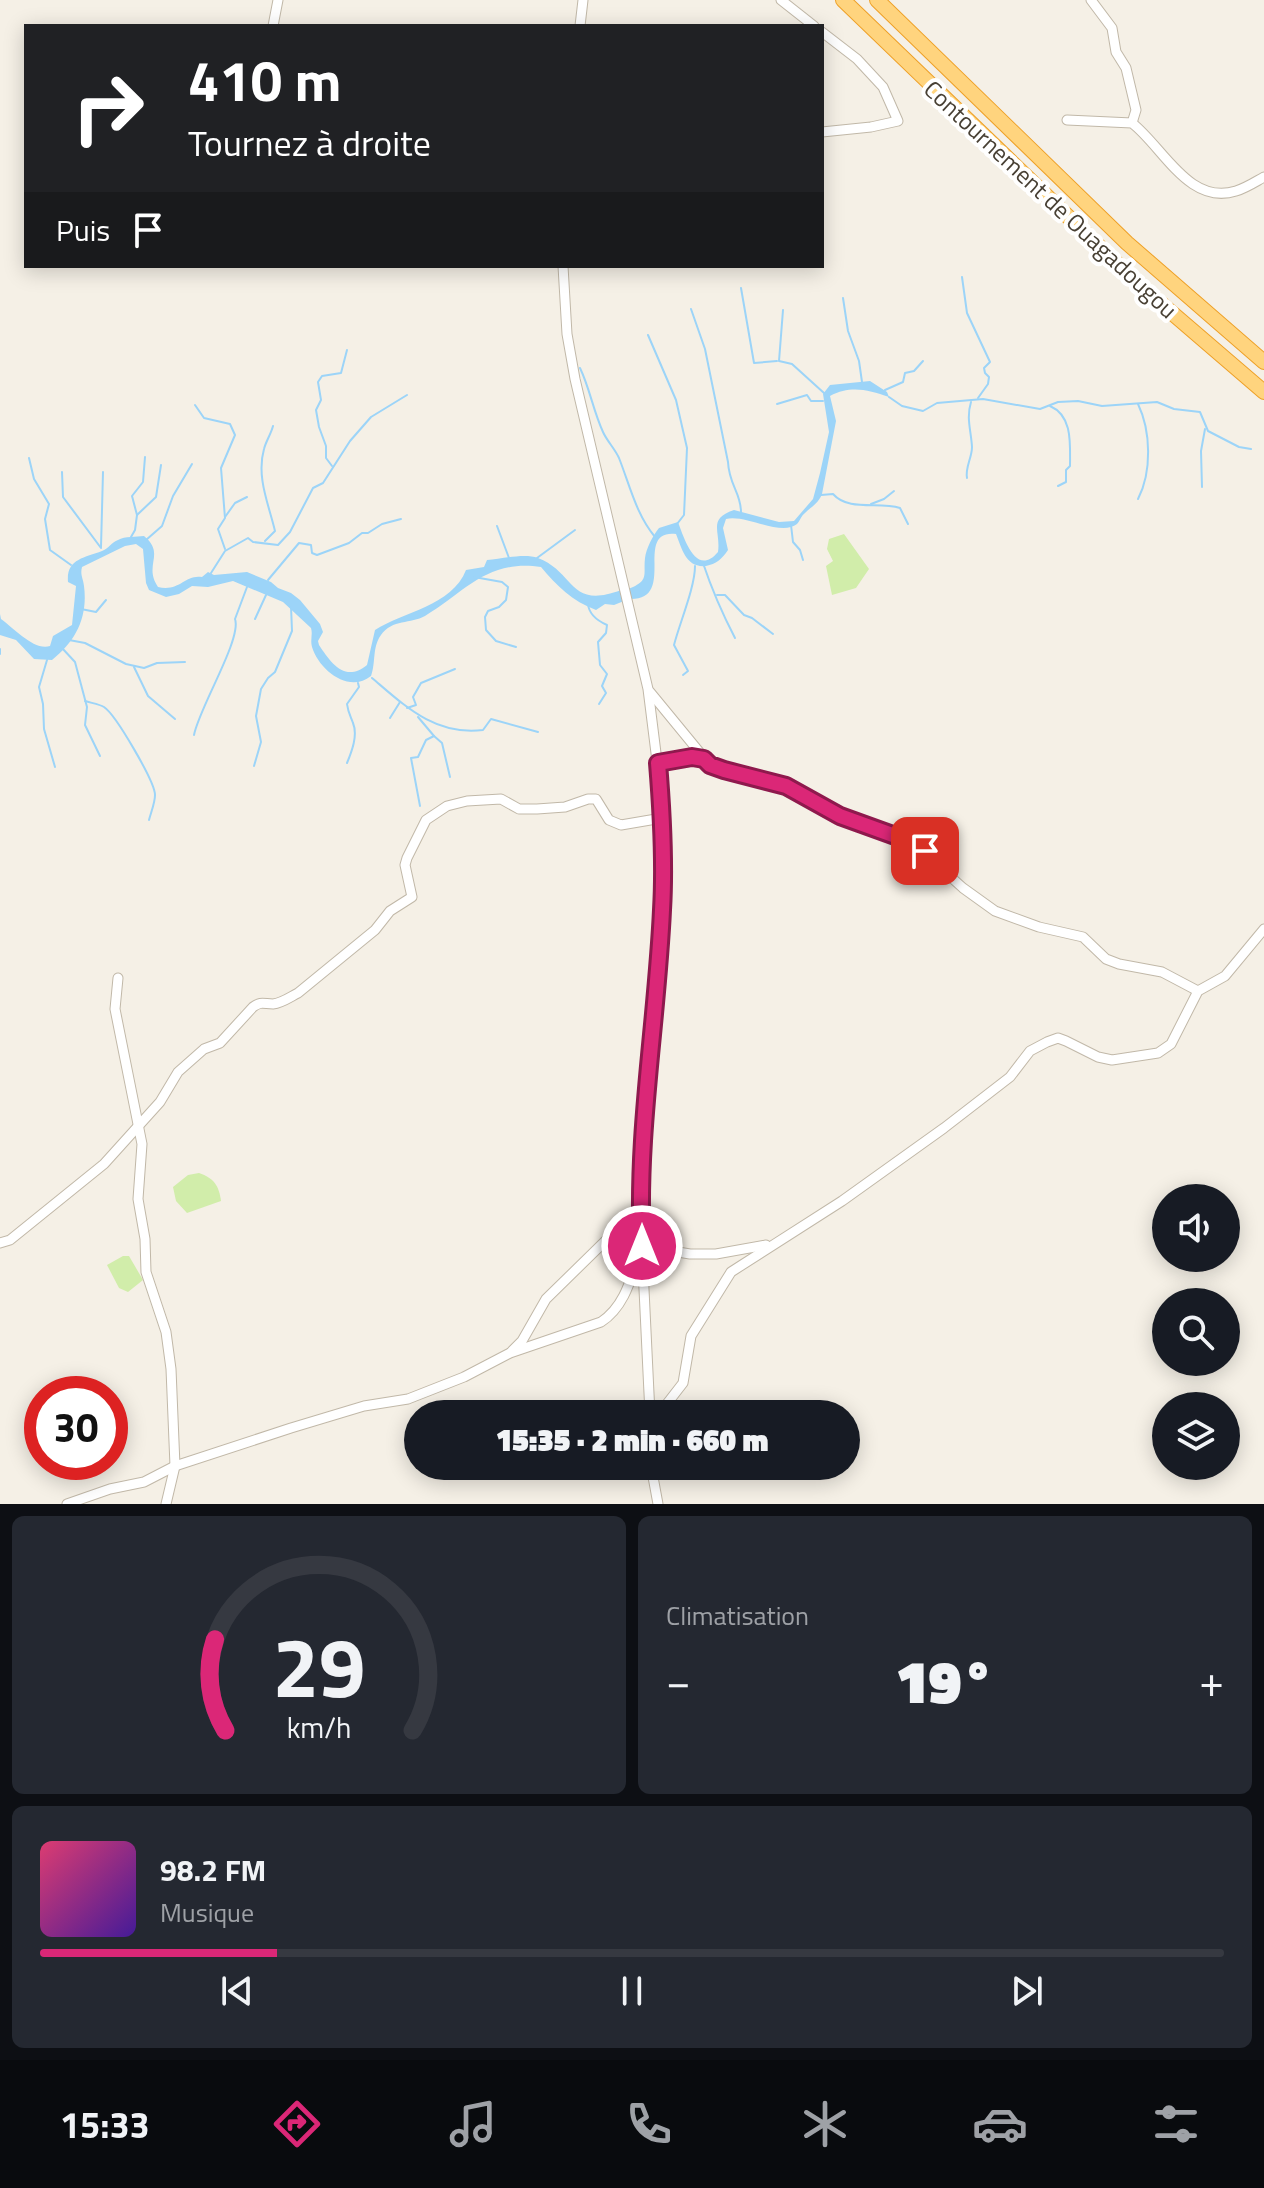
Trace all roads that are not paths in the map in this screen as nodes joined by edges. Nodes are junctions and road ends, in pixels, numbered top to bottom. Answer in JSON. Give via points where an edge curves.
{"nodes":[{"id":1,"x":278,"y":0,"type":"edge"},
{"id":2,"x":583,"y":0,"type":"edge"},
{"id":3,"x":781,"y":0,"type":"edge"},
{"id":4,"x":843,"y":0,"type":"edge"},
{"id":5,"x":877,"y":0,"type":"edge"},
{"id":6,"x":1091,"y":0,"type":"edge"},
{"id":7,"x":273,"y":24,"type":"edge"},
{"id":8,"x":580,"y":24,"type":"edge"},
{"id":9,"x":811,"y":24,"type":"edge"},
{"id":10,"x":824,"y":34,"type":"edge"},
{"id":11,"x":1067,"y":120,"type":"dead end"},
{"id":12,"x":1132,"y":123,"type":"junction"},
{"id":13,"x":824,"y":132,"type":"edge"},
{"id":14,"x":1264,"y":177,"type":"edge"},
{"id":15,"x":563,"y":268,"type":"edge"},
{"id":16,"x":1264,"y":362,"type":"edge"},
{"id":17,"x":1264,"y":392,"type":"edge"},
{"id":18,"x":648,"y":689,"type":"junction"},
{"id":19,"x":704,"y":759,"type":"junction"},
{"id":20,"x":658,"y":763,"type":"junction"},
{"id":21,"x":662,"y":818,"type":"junction"},
{"id":22,"x":1264,"y":929,"type":"edge"},
{"id":23,"x":118,"y":978,"type":"dead end"},
{"id":24,"x":1198,"y":991,"type":"junction"},
{"id":25,"x":140,"y":1126,"type":"junction"},
{"id":26,"x":642,"y":1205,"type":"junction"},
{"id":27,"x":0,"y":1243,"type":"edge"},
{"id":28,"x":776,"y":1243,"type":"junction"},
{"id":29,"x":642,"y":1246,"type":"junction"},
{"id":30,"x":510,"y":1353,"type":"junction"},
{"id":31,"x":649,"y":1400,"type":"edge"},
{"id":32,"x":670,"y":1400,"type":"edge"},
{"id":33,"x":175,"y":1466,"type":"junction"},
{"id":34,"x":651,"y":1480,"type":"edge"},
{"id":35,"x":653,"y":1480,"type":"edge"},
{"id":36,"x":67,"y":1504,"type":"edge"},
{"id":37,"x":166,"y":1504,"type":"edge"},
{"id":38,"x":651,"y":1504,"type":"edge"},
{"id":39,"x":658,"y":1504,"type":"edge"}],
"edges":[{"from":1,"to":7,"type":"street"},
{"from":2,"to":8,"type":"street"},
{"from":3,"to":9,"type":"street"},
{"from":4,"to":17,"type":"highway","name":"Contournement de Ouagadougou","via":[[1136,282]]},
{"from":5,"to":16,"type":"highway","name":"Contournement de Ouagadougou","via":[[1127,243]]},
{"from":6,"to":12,"type":"street","via":[[1112,28],[1116,52],[1126,68],[1136,110]]},
{"from":10,"to":13,"type":"street","via":[[883,87],[898,121]]},
{"from":11,"to":12,"type":"street"},
{"from":12,"to":14,"type":"street","via":[[1200,188],[1237,191]]},
{"from":15,"to":18,"type":"street","via":[[575,379]]},
{"from":18,"to":19,"type":"street"},
{"from":18,"to":20,"type":"street"},
{"from":19,"to":20,"type":"street"},
{"from":19,"to":24,"type":"street","via":[[724,770],[786,786],[840,816],[912,842],[963,888],[1006,916],[1083,937],[1106,959],[1162,972]]},
{"from":20,"to":21,"type":"street"},
{"from":21,"to":25,"type":"street","via":[[621,825],[609,820],[596,799],[537,809],[519,809],[501,799],[447,806],[426,820],[407,858],[412,897],[298,993],[253,1007],[220,1043],[204,1049],[178,1072]]},
{"from":21,"to":26,"type":"street","via":[[662,909]]},
{"from":22,"to":24,"type":"street","via":[[1225,976]]},
{"from":23,"to":25,"type":"street","via":[[115,1009]]},
{"from":24,"to":28,"type":"street","via":[[1171,1044],[1158,1053],[1112,1060],[1058,1038],[1030,1051],[1010,1077],[944,1128]]},
{"from":25,"to":27,"type":"street","via":[[104,1164]]},
{"from":25,"to":33,"type":"street","via":[[138,1199],[146,1272],[166,1332]]},
{"from":26,"to":29,"type":"street"},
{"from":26,"to":30,"type":"street","via":[[546,1299]]},
{"from":28,"to":29,"type":"street","via":[[716,1254]]},
{"from":28,"to":32,"type":"street","via":[[731,1272],[691,1336],[683,1383]]},
{"from":29,"to":30,"type":"street","via":[[623,1299],[609,1316]]},
{"from":29,"to":31,"type":"street"},
{"from":30,"to":33,"type":"street","via":[[408,1399],[364,1406]]},
{"from":33,"to":36,"type":"street","via":[[144,1482]]},
{"from":33,"to":37,"type":"street"},
{"from":34,"to":38,"type":"street"},
{"from":35,"to":39,"type":"street"}]}
